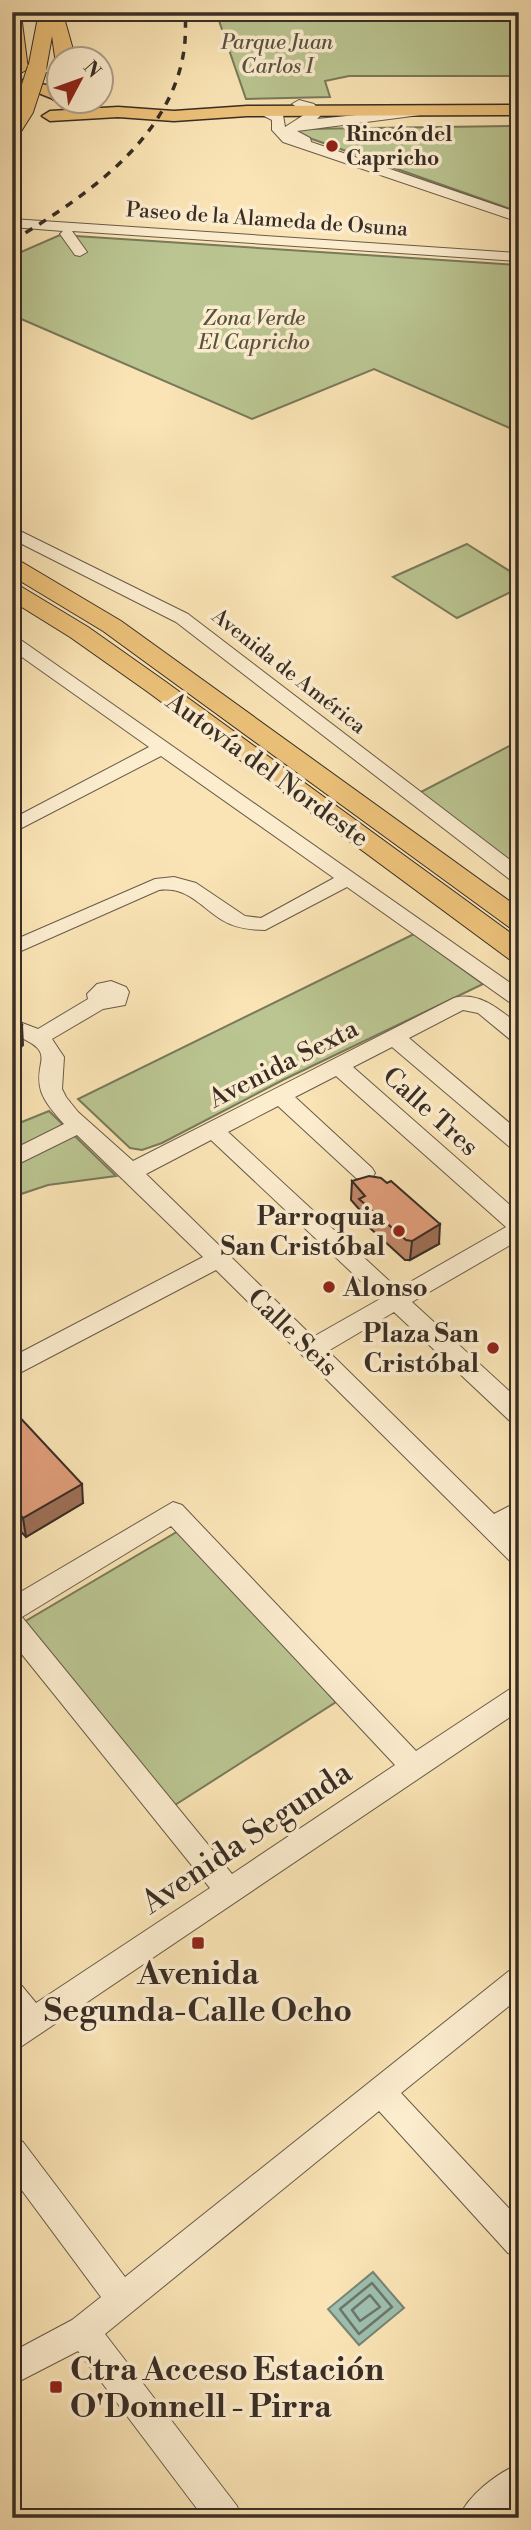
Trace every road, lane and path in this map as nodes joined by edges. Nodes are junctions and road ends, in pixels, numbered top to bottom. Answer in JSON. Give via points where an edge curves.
{"nodes":[{"id":1,"x":12,"y":15,"type":"edge"},
{"id":2,"x":52,"y":15,"type":"edge"},
{"id":3,"x":63,"y":46,"type":"edge"},
{"id":4,"x":23,"y":74,"type":"edge"},
{"id":5,"x":46,"y":91,"type":"edge"},
{"id":6,"x":12,"y":99,"type":"edge"},
{"id":7,"x":116,"y":103,"type":"edge"},
{"id":8,"x":519,"y":103,"type":"edge"},
{"id":9,"x":306,"y":107,"type":"junction"},
{"id":10,"x":426,"y":110,"type":"junction"},
{"id":11,"x":519,"y":110,"type":"edge"},
{"id":12,"x":261,"y":111,"type":"junction"},
{"id":13,"x":116,"y":113,"type":"edge"},
{"id":14,"x":50,"y":116,"type":"edge"},
{"id":15,"x":296,"y":125,"type":"junction"},
{"id":16,"x":12,"y":127,"type":"edge"},
{"id":17,"x":337,"y":155,"type":"junction"},
{"id":18,"x":519,"y":218,"type":"edge"},
{"id":19,"x":12,"y":223,"type":"edge"},
{"id":20,"x":67,"y":234,"type":"dead end"},
{"id":21,"x":80,"y":252,"type":"dead end"},
{"id":22,"x":519,"y":257,"type":"edge"},
{"id":23,"x":12,"y":531,"type":"edge"},
{"id":24,"x":12,"y":566,"type":"edge"},
{"id":25,"x":12,"y":591,"type":"edge"},
{"id":26,"x":12,"y":642,"type":"edge"},
{"id":27,"x":163,"y":747,"type":"junction"},
{"id":28,"x":323,"y":809,"type":"junction"},
{"id":29,"x":12,"y":827,"type":"edge"},
{"id":30,"x":519,"y":877,"type":"edge"},
{"id":31,"x":349,"y":878,"type":"junction"},
{"id":32,"x":519,"y":920,"type":"edge"},
{"id":33,"x":12,"y":949,"type":"edge"},
{"id":34,"x":519,"y":953,"type":"edge"},
{"id":35,"x":519,"y":968,"type":"edge"},
{"id":36,"x":519,"y":999,"type":"edge"},
{"id":37,"x":100,"y":1001,"type":"dead end"},
{"id":38,"x":12,"y":1026,"type":"edge"},
{"id":39,"x":519,"y":1036,"type":"edge"},
{"id":40,"x":40,"y":1037,"type":"junction"},
{"id":41,"x":395,"y":1038,"type":"junction"},
{"id":42,"x":338,"y":1066,"type":"junction"},
{"id":43,"x":280,"y":1096,"type":"junction"},
{"id":44,"x":79,"y":1125,"type":"junction"},
{"id":45,"x":214,"y":1131,"type":"junction"},
{"id":46,"x":519,"y":1143,"type":"edge"},
{"id":47,"x":12,"y":1159,"type":"edge"},
{"id":48,"x":131,"y":1172,"type":"junction"},
{"id":49,"x":364,"y":1172,"type":"dead end"},
{"id":50,"x":519,"y":1228,"type":"edge"},
{"id":51,"x":218,"y":1259,"type":"junction"},
{"id":52,"x":397,"y":1301,"type":"junction"},
{"id":53,"x":312,"y":1349,"type":"junction"},
{"id":54,"x":12,"y":1368,"type":"edge"},
{"id":55,"x":519,"y":1415,"type":"edge"},
{"id":56,"x":519,"y":1511,"type":"edge"},
{"id":57,"x":492,"y":1527,"type":"junction"},
{"id":58,"x":519,"y":1554,"type":"edge"},
{"id":59,"x":12,"y":1610,"type":"edge"},
{"id":60,"x":12,"y":1623,"type":"edge"},
{"id":61,"x":519,"y":1697,"type":"edge"},
{"id":62,"x":414,"y":1767,"type":"junction"},
{"id":63,"x":229,"y":1891,"type":"junction"},
{"id":64,"x":519,"y":1980,"type":"edge"},
{"id":65,"x":12,"y":1994,"type":"edge"},
{"id":66,"x":23,"y":2029,"type":"edge"},
{"id":67,"x":381,"y":2092,"type":"junction"},
{"id":68,"x":12,"y":2152,"type":"edge"},
{"id":69,"x":519,"y":2242,"type":"edge"},
{"id":70,"x":122,"y":2300,"type":"junction"},
{"id":71,"x":83,"y":2332,"type":"junction"},
{"id":72,"x":12,"y":2369,"type":"edge"},
{"id":73,"x":519,"y":2480,"type":"edge"},
{"id":74,"x":225,"y":2518,"type":"edge"},
{"id":75,"x":475,"y":2518,"type":"edge"}],
"edges":[{"from":1,"to":4,"type":"highway"},
{"from":2,"to":3,"type":"highway"},
{"from":2,"to":4,"type":"highway"},
{"from":4,"to":5,"type":"main road"},
{"from":4,"to":6,"type":"highway"},
{"from":4,"to":16,"type":"highway","bridge":true,"via":[[24,109]]},
{"from":7,"to":9,"type":"main road"},
{"from":8,"to":9,"type":"main road"},
{"from":9,"to":10,"type":"main road"},
{"from":9,"to":12,"type":"main road"},
{"from":9,"to":15,"type":"street","via":[[315,114]]},
{"from":10,"to":11,"type":"main road"},
{"from":10,"to":15,"type":"street"},
{"from":12,"to":13,"type":"main road","via":[[174,116]]},
{"from":12,"to":17,"type":"street","via":[[280,122],[279,130],[288,139]]},
{"from":14,"to":16,"type":"main road"},
{"from":15,"to":17,"type":"street","via":[[290,134]]},
{"from":17,"to":18,"type":"street"},
{"from":19,"to":22,"type":"street","name":"Paseo de la Alameda de Osuna"},
{"from":20,"to":21,"type":"street"},
{"from":23,"to":30,"type":"street","name":"Avenida de América","via":[[183,618]]},
{"from":24,"to":32,"type":"highway","name":"Autovía del Nordeste","via":[[111,626]]},
{"from":25,"to":28,"type":"highway","name":"Autovía del Nordeste","via":[[79,632]]},
{"from":26,"to":27,"type":"street"},
{"from":27,"to":29,"type":"street"},
{"from":27,"to":31,"type":"street"},
{"from":28,"to":34,"type":"highway","name":"Autovía del Nordeste"},
{"from":28,"to":35,"type":"highway","via":[[337,835]]},
{"from":31,"to":33,"type":"street","via":[[265,924],[251,926],[187,886],[155,885]]},
{"from":31,"to":36,"type":"street"},
{"from":37,"to":40,"type":"street"},
{"from":38,"to":40,"type":"street"},
{"from":39,"to":41,"type":"street","name":"Avenida Sexta","via":[[485,1009],[461,1003]]},
{"from":40,"to":44,"type":"street","name":"Calle Seis","via":[[53,1057],[51,1089]]},
{"from":41,"to":42,"type":"street","name":"Avenida Sexta"},
{"from":41,"to":46,"type":"street"},
{"from":42,"to":43,"type":"street","name":"Avenida Sexta"},
{"from":42,"to":50,"type":"street","name":"Calle Tres"},
{"from":43,"to":45,"type":"street","name":"Avenida Sexta"},
{"from":43,"to":49,"type":"street"},
{"from":44,"to":47,"type":"street"},
{"from":44,"to":48,"type":"street","name":"Calle Seis"},
{"from":45,"to":48,"type":"street","name":"Avenida Sexta"},
{"from":45,"to":52,"type":"street"},
{"from":48,"to":51,"type":"street","name":"Calle Seis"},
{"from":50,"to":52,"type":"street"},
{"from":51,"to":53,"type":"street","name":"Calle Seis"},
{"from":51,"to":54,"type":"street"},
{"from":52,"to":53,"type":"street"},
{"from":52,"to":55,"type":"street"},
{"from":53,"to":57,"type":"street","name":"Calle Seis"},
{"from":56,"to":57,"type":"street"},
{"from":57,"to":58,"type":"street","name":"Calle Seis"},
{"from":59,"to":62,"type":"street","via":[[173,1512]]},
{"from":60,"to":63,"type":"street"},
{"from":61,"to":62,"type":"street","name":"Avenida Segunda"},
{"from":62,"to":63,"type":"street","name":"Avenida Segunda"},
{"from":63,"to":66,"type":"street","name":"Avenida Segunda"},
{"from":64,"to":67,"type":"street"},
{"from":65,"to":66,"type":"street"},
{"from":67,"to":69,"type":"street"},
{"from":67,"to":70,"type":"street"},
{"from":68,"to":70,"type":"street"},
{"from":70,"to":71,"type":"street"},
{"from":71,"to":72,"type":"street"},
{"from":71,"to":74,"type":"street"},
{"from":73,"to":75,"type":"street"}]}
